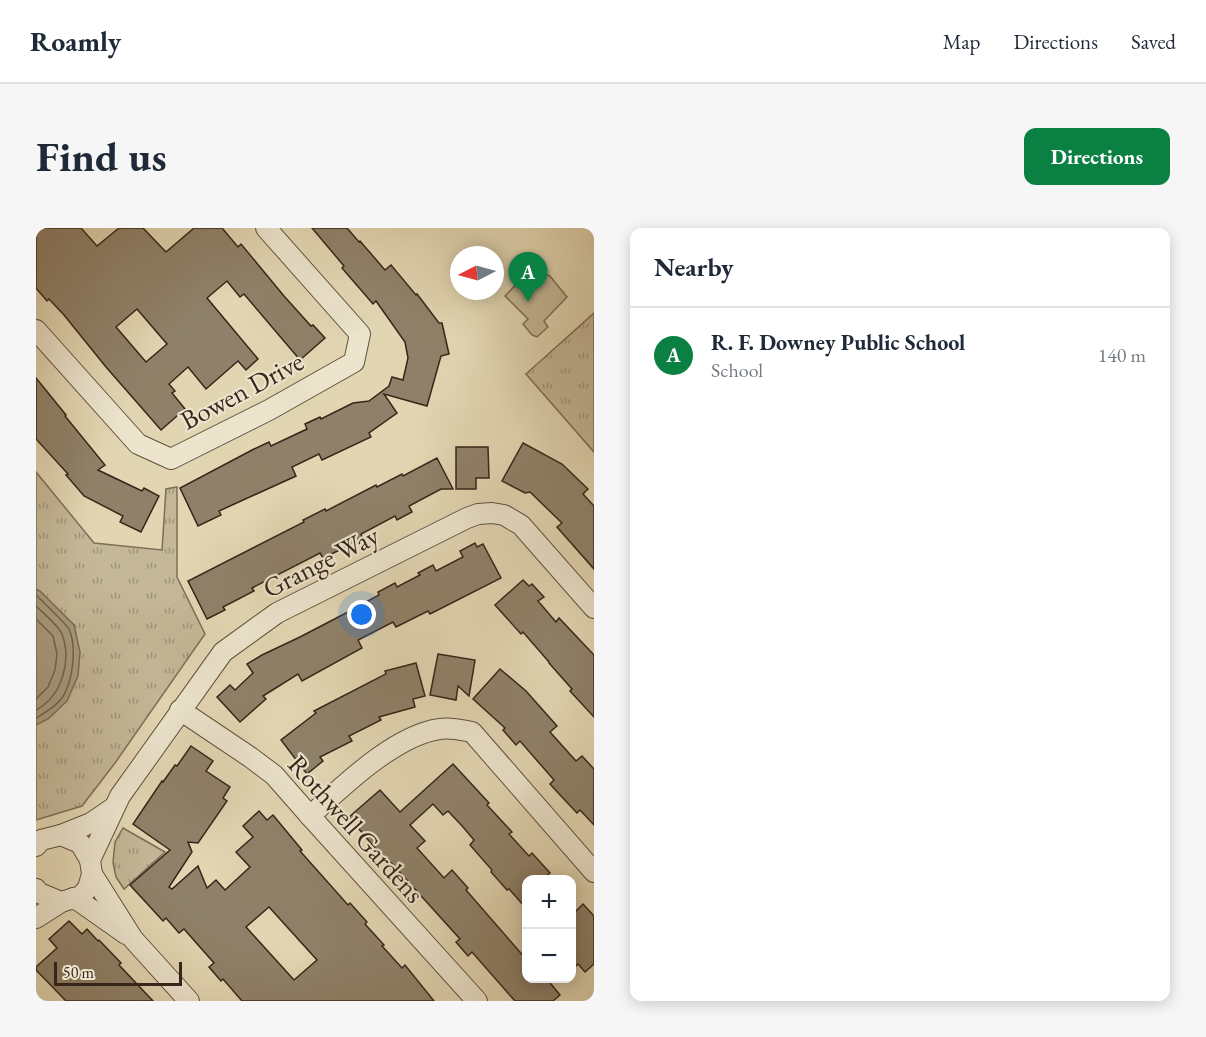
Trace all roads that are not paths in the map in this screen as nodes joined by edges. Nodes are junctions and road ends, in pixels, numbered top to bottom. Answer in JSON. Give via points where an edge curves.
{"nodes":[{"id":1,"x":266,"y":228,"type":"edge"},
{"id":2,"x":36,"y":330,"type":"edge"},
{"id":3,"x":594,"y":608,"type":"edge"},
{"id":4,"x":180,"y":710,"type":"junction"},
{"id":5,"x":115,"y":807,"type":"junction"},
{"id":6,"x":310,"y":816,"type":"junction"},
{"id":7,"x":61,"y":835,"type":"junction"},
{"id":8,"x":36,"y":846,"type":"edge"},
{"id":9,"x":91,"y":867,"type":"junction"},
{"id":10,"x":594,"y":872,"type":"edge"},
{"id":11,"x":36,"y":889,"type":"edge"},
{"id":12,"x":67,"y":900,"type":"junction"},
{"id":13,"x":36,"y":918,"type":"edge"},
{"id":14,"x":133,"y":939,"type":"junction"},
{"id":15,"x":189,"y":1001,"type":"edge"},
{"id":16,"x":477,"y":1001,"type":"edge"}],
"edges":[{"from":1,"to":2,"type":"street","name":"Bowen Drive","via":[[360,334],[354,362],[171,459],[138,444]]},
{"from":3,"to":4,"type":"street","name":"Grange Way","via":[[521,525],[504,514],[478,514],[277,613],[223,652]]},
{"from":4,"to":5,"type":"street","name":"Grange Way"},
{"from":4,"to":6,"type":"street","name":"Rothwell Gardens","via":[[274,775]]},
{"from":5,"to":7,"type":"street","name":"Grange Way","via":[[91,824]]},
{"from":5,"to":9,"type":"street","name":"Grange Way"},
{"from":6,"to":10,"type":"street","via":[[358,773],[396,746],[423,732],[456,728],[472,732]]},
{"from":6,"to":16,"type":"street","name":"Rothwell Gardens"},
{"from":7,"to":8,"type":"street","name":"Grange Way","via":[[41,840]]},
{"from":7,"to":9,"type":"street","via":[[80,843]]},
{"from":9,"to":12,"type":"street","name":"Grange Way","via":[[88,888],[81,896]]},
{"from":9,"to":14,"type":"street"},
{"from":11,"to":12,"type":"street"},
{"from":12,"to":13,"type":"street","name":"Grange Way"},
{"from":12,"to":14,"type":"street","via":[[81,903]]},
{"from":14,"to":15,"type":"street"}]}
